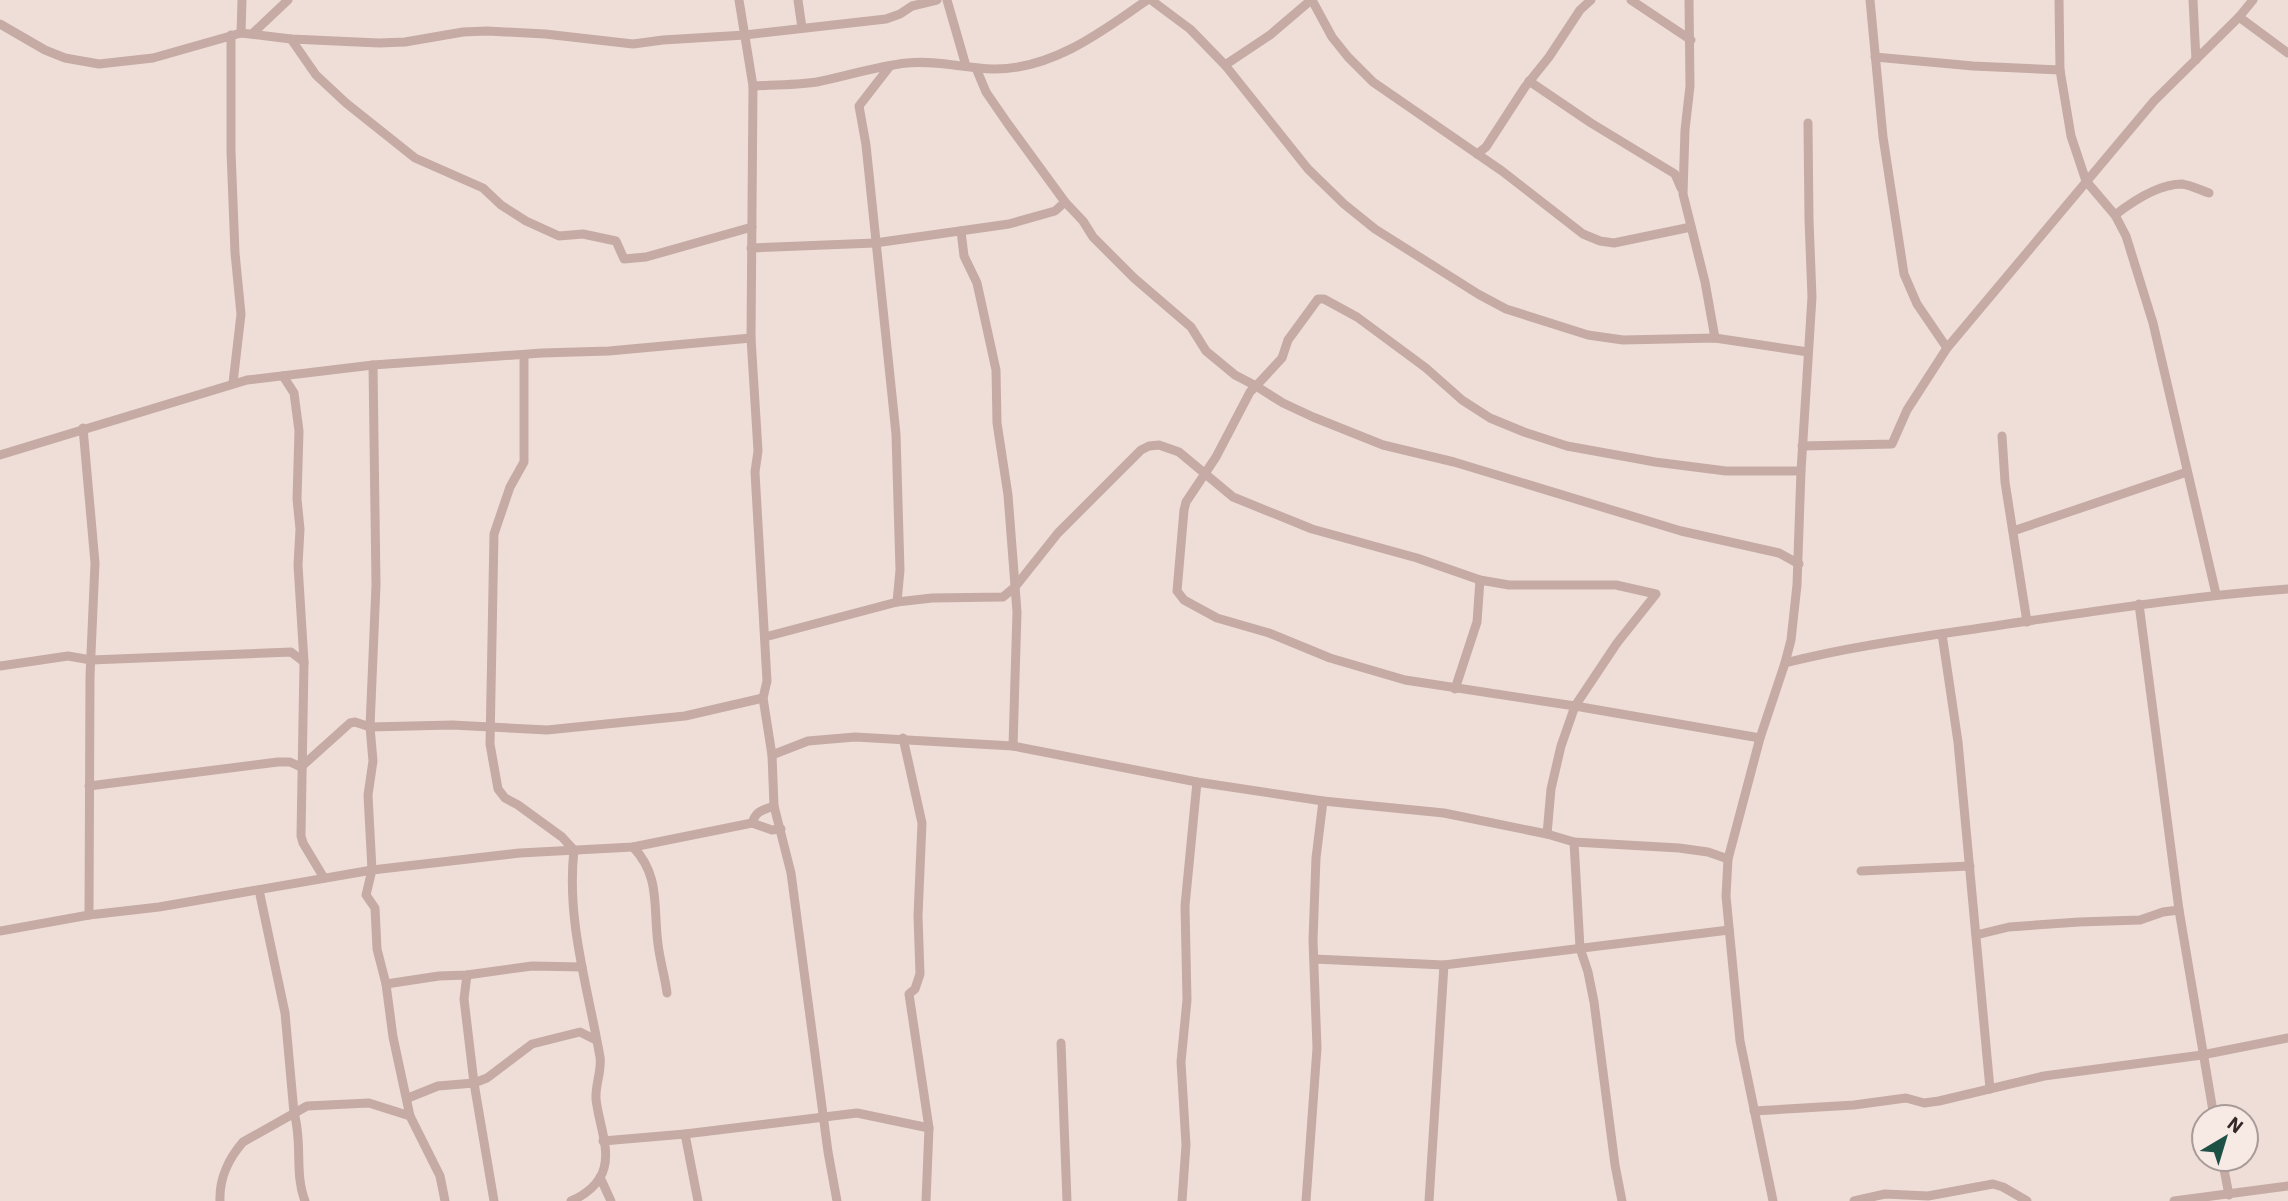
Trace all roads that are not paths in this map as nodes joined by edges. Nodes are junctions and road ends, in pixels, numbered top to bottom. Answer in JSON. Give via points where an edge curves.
{"nodes":[{"id":1,"x":242,"y":0,"type":"edge"},
{"id":2,"x":288,"y":0,"type":"edge"},
{"id":3,"x":739,"y":0,"type":"edge"},
{"id":4,"x":799,"y":0,"type":"edge"},
{"id":5,"x":937,"y":0,"type":"edge"},
{"id":6,"x":947,"y":0,"type":"edge"},
{"id":7,"x":1149,"y":0,"type":"edge"},
{"id":8,"x":1311,"y":0,"type":"edge"},
{"id":9,"x":1591,"y":0,"type":"edge"},
{"id":10,"x":1631,"y":0,"type":"edge"},
{"id":11,"x":1689,"y":0,"type":"edge"},
{"id":12,"x":1870,"y":0,"type":"edge"},
{"id":13,"x":2059,"y":0,"type":"edge"},
{"id":14,"x":2193,"y":0,"type":"edge"},
{"id":15,"x":2253,"y":0,"type":"edge"},
{"id":16,"x":2239,"y":17,"type":"junction"},
{"id":17,"x":0,"y":24,"type":"edge"},
{"id":18,"x":802,"y":28,"type":"junction"},
{"id":19,"x":242,"y":33,"type":"junction"},
{"id":20,"x":252,"y":34,"type":"junction"},
{"id":21,"x":231,"y":35,"type":"junction"},
{"id":22,"x":745,"y":35,"type":"junction"},
{"id":23,"x":292,"y":39,"type":"junction"},
{"id":24,"x":1691,"y":40,"type":"junction"},
{"id":25,"x":2288,"y":54,"type":"edge"},
{"id":26,"x":1875,"y":57,"type":"junction"},
{"id":27,"x":2196,"y":60,"type":"junction"},
{"id":28,"x":1225,"y":65,"type":"junction"},
{"id":29,"x":890,"y":66,"type":"junction"},
{"id":30,"x":971,"y":67,"type":"junction"},
{"id":31,"x":2060,"y":70,"type":"junction"},
{"id":32,"x":1530,"y":81,"type":"junction"},
{"id":33,"x":753,"y":86,"type":"junction"},
{"id":34,"x":1808,"y":123,"type":"dead end"},
{"id":35,"x":1477,"y":154,"type":"junction"},
{"id":36,"x":2086,"y":181,"type":"junction"},
{"id":37,"x":2209,"y":193,"type":"dead end"},
{"id":38,"x":1683,"y":194,"type":"junction"},
{"id":39,"x":1065,"y":202,"type":"junction"},
{"id":40,"x":2115,"y":215,"type":"junction"},
{"id":41,"x":752,"y":227,"type":"junction"},
{"id":42,"x":1691,"y":227,"type":"junction"},
{"id":43,"x":961,"y":231,"type":"junction"},
{"id":44,"x":875,"y":243,"type":"junction"},
{"id":45,"x":751,"y":248,"type":"junction"},
{"id":46,"x":751,"y":338,"type":"junction"},
{"id":47,"x":1715,"y":338,"type":"junction"},
{"id":48,"x":1947,"y":348,"type":"junction"},
{"id":49,"x":1808,"y":352,"type":"junction"},
{"id":50,"x":524,"y":355,"type":"junction"},
{"id":51,"x":373,"y":365,"type":"junction"},
{"id":52,"x":283,"y":376,"type":"junction"},
{"id":53,"x":233,"y":383,"type":"junction"},
{"id":54,"x":1256,"y":386,"type":"junction"},
{"id":55,"x":83,"y":428,"type":"junction"},
{"id":56,"x":2002,"y":436,"type":"dead end"},
{"id":57,"x":1802,"y":446,"type":"junction"},
{"id":58,"x":0,"y":455,"type":"edge"},
{"id":59,"x":1801,"y":471,"type":"junction"},
{"id":60,"x":2187,"y":472,"type":"junction"},
{"id":61,"x":1205,"y":473,"type":"junction"},
{"id":62,"x":2013,"y":531,"type":"junction"},
{"id":63,"x":1799,"y":564,"type":"junction"},
{"id":64,"x":1480,"y":580,"type":"junction"},
{"id":65,"x":1015,"y":587,"type":"junction"},
{"id":66,"x":2288,"y":589,"type":"edge"},
{"id":67,"x":2216,"y":594,"type":"junction"},
{"id":68,"x":897,"y":602,"type":"junction"},
{"id":69,"x":2139,"y":604,"type":"junction"},
{"id":70,"x":2027,"y":622,"type":"junction"},
{"id":71,"x":1942,"y":634,"type":"junction"},
{"id":72,"x":765,"y":637,"type":"junction"},
{"id":73,"x":91,"y":660,"type":"junction"},
{"id":74,"x":304,"y":662,"type":"junction"},
{"id":75,"x":1785,"y":663,"type":"junction"},
{"id":76,"x":0,"y":666,"type":"edge"},
{"id":77,"x":1455,"y":688,"type":"junction"},
{"id":78,"x":763,"y":698,"type":"junction"},
{"id":79,"x":1575,"y":705,"type":"junction"},
{"id":80,"x":370,"y":727,"type":"junction"},
{"id":81,"x":488,"y":727,"type":"junction"},
{"id":82,"x":903,"y":738,"type":"junction"},
{"id":83,"x":1760,"y":738,"type":"junction"},
{"id":84,"x":1013,"y":746,"type":"junction"},
{"id":85,"x":772,"y":755,"type":"junction"},
{"id":86,"x":301,"y":767,"type":"junction"},
{"id":87,"x":1197,"y":782,"type":"junction"},
{"id":88,"x":89,"y":786,"type":"junction"},
{"id":89,"x":1324,"y":801,"type":"junction"},
{"id":90,"x":774,"y":806,"type":"junction"},
{"id":91,"x":752,"y":823,"type":"junction"},
{"id":92,"x":781,"y":830,"type":"junction"},
{"id":93,"x":1547,"y":834,"type":"junction"},
{"id":94,"x":1574,"y":842,"type":"junction"},
{"id":95,"x":633,"y":847,"type":"junction"},
{"id":96,"x":574,"y":849,"type":"junction"},
{"id":97,"x":1728,"y":859,"type":"junction"},
{"id":98,"x":1970,"y":866,"type":"junction"},
{"id":99,"x":372,"y":870,"type":"junction"},
{"id":100,"x":1861,"y":871,"type":"dead end"},
{"id":101,"x":324,"y":878,"type":"junction"},
{"id":102,"x":259,"y":890,"type":"junction"},
{"id":103,"x":2179,"y":910,"type":"junction"},
{"id":104,"x":89,"y":915,"type":"junction"},
{"id":105,"x":1729,"y":930,"type":"junction"},
{"id":106,"x":0,"y":931,"type":"edge"},
{"id":107,"x":1976,"y":935,"type":"junction"},
{"id":108,"x":1580,"y":948,"type":"junction"},
{"id":109,"x":1314,"y":960,"type":"junction"},
{"id":110,"x":1444,"y":965,"type":"junction"},
{"id":111,"x":582,"y":967,"type":"junction"},
{"id":112,"x":467,"y":975,"type":"junction"},
{"id":113,"x":386,"y":984,"type":"junction"},
{"id":114,"x":667,"y":993,"type":"dead end"},
{"id":115,"x":2288,"y":1038,"type":"edge"},
{"id":116,"x":596,"y":1040,"type":"junction"},
{"id":117,"x":1061,"y":1043,"type":"dead end"},
{"id":118,"x":2202,"y":1055,"type":"junction"},
{"id":119,"x":474,"y":1083,"type":"junction"},
{"id":120,"x":1990,"y":1089,"type":"junction"},
{"id":121,"x":408,"y":1098,"type":"junction"},
{"id":122,"x":2211,"y":1103,"type":"edge"},
{"id":123,"x":1754,"y":1111,"type":"junction"},
{"id":124,"x":294,"y":1113,"type":"junction"},
{"id":125,"x":410,"y":1115,"type":"junction"},
{"id":126,"x":824,"y":1116,"type":"junction"},
{"id":127,"x":929,"y":1128,"type":"junction"},
{"id":128,"x":685,"y":1134,"type":"junction"},
{"id":129,"x":603,"y":1141,"type":"junction"},
{"id":130,"x":2225,"y":1173,"type":"edge"},
{"id":131,"x":600,"y":1177,"type":"junction"},
{"id":132,"x":2288,"y":1186,"type":"edge"},
{"id":133,"x":2229,"y":1195,"type":"junction"},
{"id":134,"x":220,"y":1201,"type":"edge"},
{"id":135,"x":305,"y":1201,"type":"edge"},
{"id":136,"x":445,"y":1201,"type":"edge"},
{"id":137,"x":494,"y":1201,"type":"edge"},
{"id":138,"x":571,"y":1201,"type":"edge"},
{"id":139,"x":611,"y":1201,"type":"edge"},
{"id":140,"x":698,"y":1201,"type":"edge"},
{"id":141,"x":837,"y":1201,"type":"edge"},
{"id":142,"x":926,"y":1201,"type":"edge"},
{"id":143,"x":1067,"y":1201,"type":"edge"},
{"id":144,"x":1182,"y":1201,"type":"edge"},
{"id":145,"x":1307,"y":1201,"type":"edge"},
{"id":146,"x":1429,"y":1201,"type":"edge"},
{"id":147,"x":1622,"y":1201,"type":"edge"},
{"id":148,"x":1773,"y":1201,"type":"edge"},
{"id":149,"x":1854,"y":1201,"type":"edge"},
{"id":150,"x":2027,"y":1201,"type":"edge"},
{"id":151,"x":2174,"y":1201,"type":"edge"}],
"edges":[{"from":1,"to":19,"type":"street"},
{"from":2,"to":20,"type":"street"},
{"from":3,"to":22,"type":"street"},
{"from":4,"to":18,"type":"street"},
{"from":5,"to":18,"type":"street","via":[[886,19]]},
{"from":6,"to":30,"type":"street"},
{"from":7,"to":28,"type":"street","via":[[1190,29]]},
{"from":7,"to":30,"type":"street","via":[[1082,44],[1043,60],[1010,69]]},
{"from":8,"to":28,"type":"street"},
{"from":8,"to":35,"type":"street","via":[[1332,37],[1373,82]]},
{"from":9,"to":32,"type":"street"},
{"from":10,"to":24,"type":"street"},
{"from":11,"to":24,"type":"street"},
{"from":12,"to":26,"type":"street"},
{"from":13,"to":31,"type":"street"},
{"from":14,"to":27,"type":"street"},
{"from":15,"to":16,"type":"street"},
{"from":16,"to":25,"type":"street"},
{"from":16,"to":27,"type":"street"},
{"from":17,"to":21,"type":"street","via":[[45,50],[99,64],[153,58]]},
{"from":18,"to":22,"type":"street"},
{"from":19,"to":20,"type":"street"},
{"from":19,"to":21,"type":"street"},
{"from":20,"to":23,"type":"street"},
{"from":21,"to":53,"type":"street","via":[[231,151],[241,314]]},
{"from":22,"to":23,"type":"street","via":[[633,44],[487,31],[405,42]]},
{"from":22,"to":33,"type":"street"},
{"from":23,"to":41,"type":"street","via":[[316,75],[395,144],[415,158],[483,188],[526,221],[559,236],[583,234],[615,241],[624,259]]},
{"from":24,"to":38,"type":"street"},
{"from":26,"to":31,"type":"street"},
{"from":26,"to":48,"type":"street","via":[[1904,274],[1911,294]]},
{"from":27,"to":36,"type":"street"},
{"from":28,"to":47,"type":"street","via":[[1307,169],[1344,204],[1478,294],[1506,309],[1587,335],[1623,340]]},
{"from":29,"to":30,"type":"street"},
{"from":29,"to":33,"type":"street","via":[[815,82]]},
{"from":29,"to":44,"type":"street","via":[[859,106]]},
{"from":30,"to":39,"type":"street"},
{"from":31,"to":36,"type":"street","via":[[2071,136]]},
{"from":32,"to":35,"type":"street"},
{"from":32,"to":38,"type":"street","via":[[1675,174]]},
{"from":33,"to":41,"type":"street"},
{"from":34,"to":49,"type":"street","via":[[1812,297]]},
{"from":35,"to":42,"type":"street","via":[[1583,234],[1600,241],[1614,243]]},
{"from":36,"to":40,"type":"street"},
{"from":36,"to":48,"type":"street"},
{"from":37,"to":40,"type":"street","via":[[2184,184],[2166,186]]},
{"from":38,"to":42,"type":"street"},
{"from":39,"to":43,"type":"street","via":[[1055,211],[1035,217]]},
{"from":39,"to":54,"type":"street","via":[[1113,257],[1191,327],[1206,351]]},
{"from":40,"to":60,"type":"street","via":[[2153,323]]},
{"from":41,"to":45,"type":"street"},
{"from":42,"to":47,"type":"street"},
{"from":43,"to":44,"type":"street"},
{"from":43,"to":65,"type":"street","via":[[996,370]]},
{"from":44,"to":45,"type":"street"},
{"from":44,"to":68,"type":"street","via":[[895,434]]},
{"from":45,"to":46,"type":"street"},
{"from":46,"to":50,"type":"street"},
{"from":46,"to":72,"type":"street"},
{"from":47,"to":49,"type":"street"},
{"from":48,"to":57,"type":"street","via":[[1907,410],[1892,444]]},
{"from":49,"to":57,"type":"street"},
{"from":50,"to":51,"type":"street"},
{"from":50,"to":81,"type":"street","via":[[524,462],[494,534],[493,680]]},
{"from":51,"to":52,"type":"street"},
{"from":51,"to":80,"type":"street","via":[[376,585]]},
{"from":52,"to":53,"type":"street"},
{"from":52,"to":74,"type":"street","via":[[294,393],[299,430],[298,565]]},
{"from":53,"to":55,"type":"street"},
{"from":54,"to":59,"type":"street","via":[[1282,358],[1288,340],[1318,299],[1324,299],[1357,317],[1462,400],[1524,432],[1567,446],[1693,468]]},
{"from":54,"to":61,"type":"street"},
{"from":54,"to":63,"type":"street","via":[[1313,417],[1383,445],[1681,531],[1779,553]]},
{"from":55,"to":58,"type":"street"},
{"from":55,"to":73,"type":"street","via":[[95,563]]},
{"from":56,"to":62,"type":"street"},
{"from":57,"to":59,"type":"street"},
{"from":59,"to":63,"type":"street"},
{"from":60,"to":62,"type":"street"},
{"from":60,"to":67,"type":"street"},
{"from":61,"to":64,"type":"street","via":[[1233,497],[1267,512]]},
{"from":61,"to":65,"type":"street","via":[[1179,452],[1159,445],[1141,450],[1058,534]]},
{"from":61,"to":77,"type":"street","via":[[1184,510],[1177,579],[1177,591],[1184,600],[1217,618],[1330,658],[1405,680]]},
{"from":62,"to":70,"type":"street"},
{"from":63,"to":75,"type":"street"},
{"from":64,"to":77,"type":"street","via":[[1477,622]]},
{"from":64,"to":79,"type":"street","via":[[1509,585],[1616,585],[1656,594]]},
{"from":65,"to":68,"type":"street","via":[[1003,597]]},
{"from":65,"to":84,"type":"street"},
{"from":66,"to":67,"type":"street"},
{"from":67,"to":69,"type":"street"},
{"from":68,"to":72,"type":"street"},
{"from":69,"to":70,"type":"street"},
{"from":69,"to":103,"type":"street"},
{"from":70,"to":71,"type":"street"},
{"from":71,"to":75,"type":"street"},
{"from":71,"to":98,"type":"street"},
{"from":72,"to":78,"type":"street"},
{"from":73,"to":74,"type":"street","via":[[291,652]]},
{"from":73,"to":76,"type":"street","via":[[68,656]]},
{"from":73,"to":88,"type":"street"},
{"from":74,"to":86,"type":"street"},
{"from":75,"to":83,"type":"street"},
{"from":77,"to":79,"type":"street"},
{"from":78,"to":81,"type":"street","via":[[685,716],[609,725],[547,730]]},
{"from":78,"to":85,"type":"street"},
{"from":79,"to":83,"type":"street"},
{"from":79,"to":93,"type":"street","via":[[1551,789]]},
{"from":80,"to":81,"type":"street"},
{"from":80,"to":86,"type":"street","via":[[350,723]]},
{"from":80,"to":99,"type":"street"},
{"from":81,"to":96,"type":"street","via":[[498,789]]},
{"from":82,"to":84,"type":"street"},
{"from":82,"to":85,"type":"street","via":[[808,741]]},
{"from":82,"to":127,"type":"street","via":[[922,823],[920,974],[909,994]]},
{"from":83,"to":97,"type":"street"},
{"from":84,"to":87,"type":"street"},
{"from":85,"to":90,"type":"street"},
{"from":86,"to":88,"type":"street","via":[[278,762]]},
{"from":86,"to":101,"type":"street","via":[[301,836]]},
{"from":87,"to":89,"type":"street"},
{"from":87,"to":144,"type":"street","via":[[1185,906]]},
{"from":88,"to":104,"type":"street"},
{"from":89,"to":93,"type":"street","via":[[1444,813]]},
{"from":89,"to":109,"type":"street"},
{"from":90,"to":91,"type":"street","via":[[760,810]]},
{"from":90,"to":92,"type":"street"},
{"from":91,"to":92,"type":"street"},
{"from":91,"to":95,"type":"street"},
{"from":92,"to":126,"type":"street"},
{"from":93,"to":94,"type":"street"},
{"from":94,"to":97,"type":"street","via":[[1679,848]]},
{"from":94,"to":108,"type":"street"},
{"from":95,"to":96,"type":"street"},
{"from":95,"to":114,"type":"street","via":[[649,869]]},
{"from":96,"to":99,"type":"street"},
{"from":96,"to":111,"type":"street","via":[[571,870]]},
{"from":97,"to":105,"type":"street"},
{"from":98,"to":100,"type":"street"},
{"from":98,"to":107,"type":"street"},
{"from":99,"to":101,"type":"street"},
{"from":99,"to":113,"type":"street","via":[[366,895],[375,908],[377,949]]},
{"from":101,"to":102,"type":"street"},
{"from":102,"to":104,"type":"street"},
{"from":102,"to":124,"type":"street","via":[[285,1013]]},
{"from":103,"to":107,"type":"street","via":[[2140,920],[2009,927]]},
{"from":103,"to":118,"type":"street"},
{"from":104,"to":106,"type":"street"},
{"from":105,"to":108,"type":"street"},
{"from":105,"to":123,"type":"street","via":[[1740,1041]]},
{"from":107,"to":120,"type":"street"},
{"from":108,"to":110,"type":"street"},
{"from":108,"to":147,"type":"street","via":[[1594,1002]]},
{"from":109,"to":110,"type":"street"},
{"from":109,"to":145,"type":"street","via":[[1317,1048]]},
{"from":110,"to":146,"type":"street"},
{"from":111,"to":112,"type":"street","via":[[532,966]]},
{"from":111,"to":116,"type":"street"},
{"from":112,"to":113,"type":"street"},
{"from":112,"to":119,"type":"street","via":[[464,999]]},
{"from":113,"to":121,"type":"street"},
{"from":115,"to":118,"type":"street"},
{"from":116,"to":119,"type":"street","via":[[580,1032],[533,1044]]},
{"from":116,"to":129,"type":"street","via":[[601,1060],[595,1095]]},
{"from":117,"to":143,"type":"street"},
{"from":118,"to":120,"type":"street","via":[[2044,1076]]},
{"from":118,"to":122,"type":"street"},
{"from":119,"to":121,"type":"street","via":[[438,1086]]},
{"from":119,"to":137,"type":"street"},
{"from":120,"to":123,"type":"street","via":[[1924,1103],[1906,1098]]},
{"from":121,"to":125,"type":"street"},
{"from":123,"to":148,"type":"street"},
{"from":124,"to":125,"type":"street","via":[[307,1106],[369,1103]]},
{"from":124,"to":134,"type":"street","via":[[235,1151],[224,1171]]},
{"from":124,"to":135,"type":"street"},
{"from":125,"to":136,"type":"street","via":[[440,1175]]},
{"from":126,"to":127,"type":"street","via":[[857,1113]]},
{"from":126,"to":128,"type":"street"},
{"from":126,"to":141,"type":"street"},
{"from":127,"to":142,"type":"street"},
{"from":128,"to":129,"type":"street"},
{"from":128,"to":140,"type":"street"},
{"from":129,"to":131,"type":"street","via":[[605,1167]]},
{"from":130,"to":133,"type":"street"},
{"from":131,"to":138,"type":"street","via":[[594,1187]]},
{"from":131,"to":139,"type":"street"},
{"from":132,"to":133,"type":"street"},
{"from":133,"to":151,"type":"street"},
{"from":149,"to":150,"type":"street","via":[[1885,1194],[1928,1196],[1993,1184]]}]}
